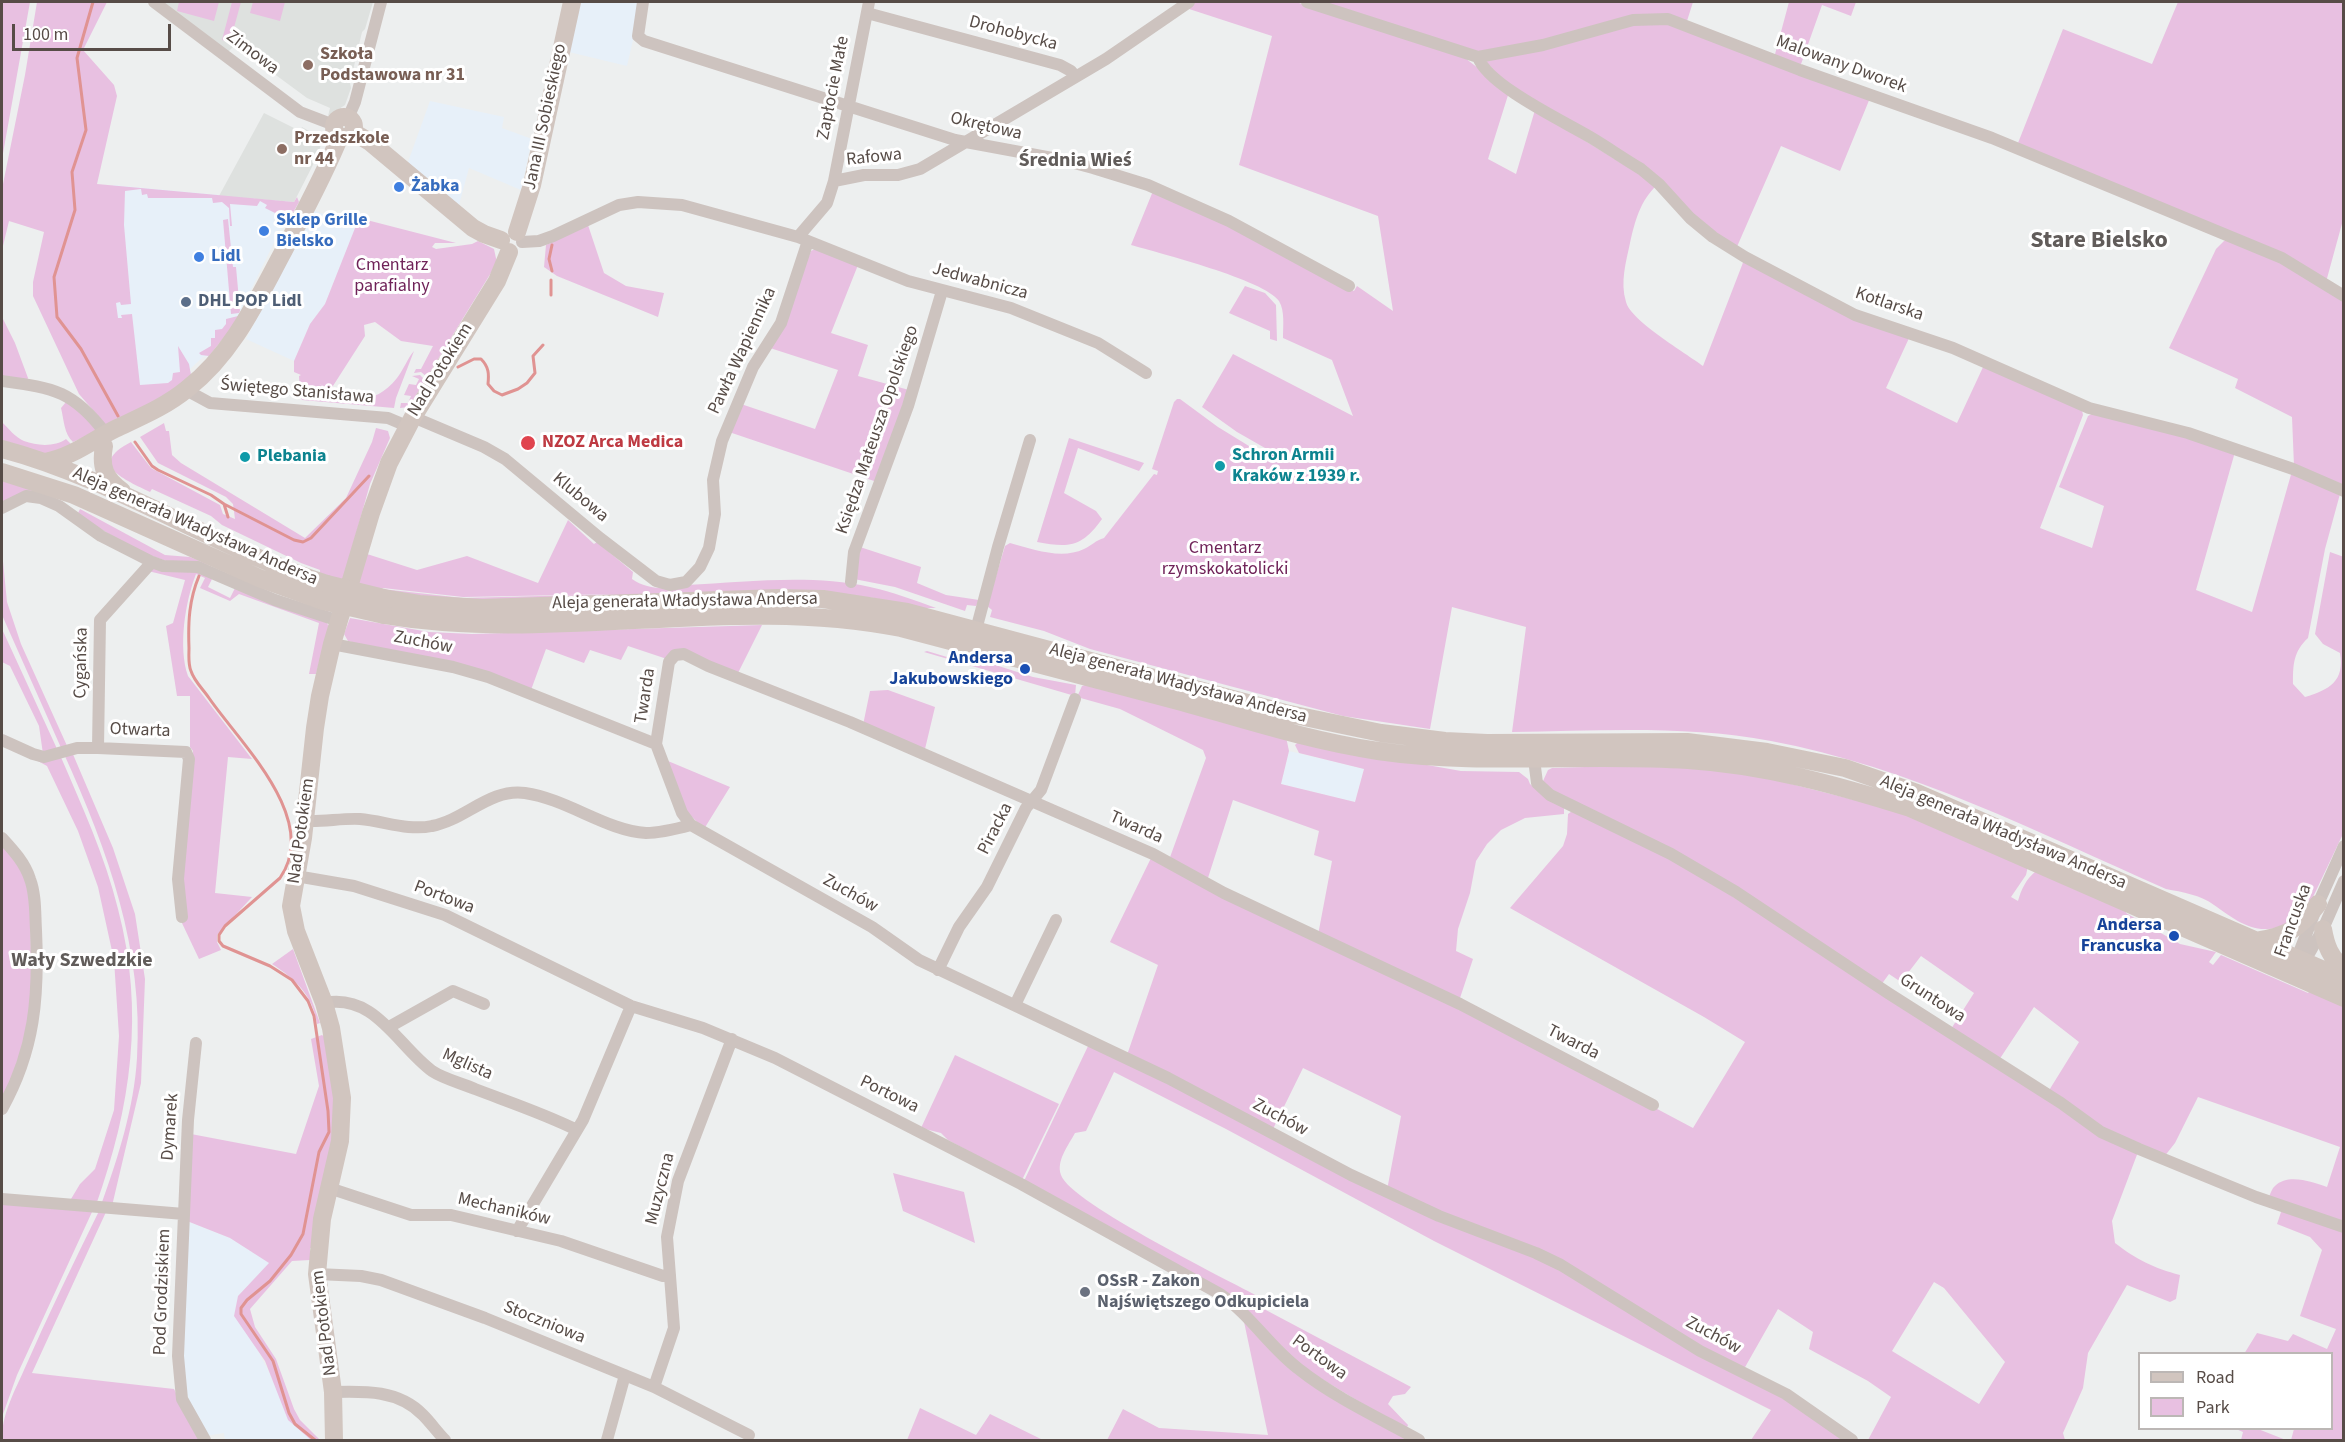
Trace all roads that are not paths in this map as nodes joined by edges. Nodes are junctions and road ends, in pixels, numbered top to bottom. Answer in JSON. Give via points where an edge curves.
{"nodes":[{"id":1,"x":154,"y":2,"type":"edge"},
{"id":2,"x":381,"y":2,"type":"edge"},
{"id":3,"x":572,"y":2,"type":"edge"},
{"id":4,"x":644,"y":2,"type":"edge"},
{"id":5,"x":1189,"y":2,"type":"edge"},
{"id":6,"x":1307,"y":2,"type":"edge"},
{"id":7,"x":868,"y":7,"type":"edge"},
{"id":8,"x":1478,"y":57,"type":"junction"},
{"id":9,"x":1076,"y":77,"type":"junction"},
{"id":10,"x":848,"y":106,"type":"junction"},
{"id":11,"x":343,"y":128,"type":"junction"},
{"id":12,"x":969,"y":142,"type":"junction"},
{"id":13,"x":834,"y":182,"type":"junction"},
{"id":14,"x":803,"y":239,"type":"junction"},
{"id":15,"x":512,"y":242,"type":"junction"},
{"id":16,"x":1349,"y":286,"type":"dead end"},
{"id":17,"x":942,"y":291,"type":"junction"},
{"id":18,"x":2343,"y":296,"type":"edge"},
{"id":19,"x":1146,"y":373,"type":"dead end"},
{"id":20,"x":2,"y":381,"type":"edge"},
{"id":21,"x":186,"y":390,"type":"junction"},
{"id":22,"x":410,"y":421,"type":"junction"},
{"id":23,"x":105,"y":440,"type":"junction"},
{"id":24,"x":1030,"y":440,"type":"dead end"},
{"id":25,"x":2,"y":449,"type":"edge"},
{"id":26,"x":80,"y":450,"type":"junction"},
{"id":27,"x":45,"y":462,"type":"junction"},
{"id":28,"x":67,"y":471,"type":"junction"},
{"id":29,"x":2,"y":472,"type":"edge"},
{"id":30,"x":38,"y":482,"type":"junction"},
{"id":31,"x":2343,"y":491,"type":"edge"},
{"id":32,"x":74,"y":495,"type":"junction"},
{"id":33,"x":135,"y":502,"type":"junction"},
{"id":34,"x":2,"y":508,"type":"edge"},
{"id":35,"x":152,"y":562,"type":"junction"},
{"id":36,"x":690,"y":579,"type":"joint"},
{"id":37,"x":851,"y":582,"type":"dead end"},
{"id":38,"x":325,"y":593,"type":"junction"},
{"id":39,"x":386,"y":607,"type":"junction"},
{"id":40,"x":339,"y":621,"type":"junction"},
{"id":41,"x":976,"y":630,"type":"junction"},
{"id":42,"x":332,"y":644,"type":"junction"},
{"id":43,"x":1075,"y":699,"type":"dead end"},
{"id":44,"x":2,"y":740,"type":"edge"},
{"id":45,"x":656,"y":744,"type":"junction"},
{"id":46,"x":98,"y":748,"type":"junction"},
{"id":47,"x":1534,"y":759,"type":"junction"},
{"id":48,"x":1032,"y":801,"type":"junction"},
{"id":49,"x":306,"y":821,"type":"junction"},
{"id":50,"x":691,"y":825,"type":"junction"},
{"id":51,"x":2,"y":838,"type":"edge"},
{"id":52,"x":2343,"y":846,"type":"edge"},
{"id":53,"x":296,"y":876,"type":"junction"},
{"id":54,"x":2086,"y":876,"type":"junction"},
{"id":55,"x":2343,"y":881,"type":"edge"},
{"id":56,"x":2318,"y":904,"type":"junction"},
{"id":57,"x":182,"y":917,"type":"dead end"},
{"id":58,"x":1056,"y":920,"type":"dead end"},
{"id":59,"x":2323,"y":929,"type":"junction"},
{"id":60,"x":2256,"y":941,"type":"junction"},
{"id":61,"x":2298,"y":966,"type":"junction"},
{"id":62,"x":2343,"y":969,"type":"edge"},
{"id":63,"x":938,"y":970,"type":"junction"},
{"id":64,"x":2343,"y":979,"type":"edge"},
{"id":65,"x":2343,"y":998,"type":"edge"},
{"id":66,"x":324,"y":1003,"type":"junction"},
{"id":67,"x":483,"y":1004,"type":"dead end"},
{"id":68,"x":1015,"y":1005,"type":"junction"},
{"id":69,"x":631,"y":1006,"type":"junction"},
{"id":70,"x":389,"y":1027,"type":"junction"},
{"id":71,"x":732,"y":1040,"type":"junction"},
{"id":72,"x":196,"y":1042,"type":"dead end"},
{"id":73,"x":1653,"y":1105,"type":"dead end"},
{"id":74,"x":2,"y":1109,"type":"edge"},
{"id":75,"x":577,"y":1131,"type":"junction"},
{"id":76,"x":329,"y":1188,"type":"junction"},
{"id":77,"x":2,"y":1199,"type":"edge"},
{"id":78,"x":184,"y":1214,"type":"junction"},
{"id":79,"x":2343,"y":1227,"type":"edge"},
{"id":80,"x":517,"y":1231,"type":"junction"},
{"id":81,"x":317,"y":1274,"type":"junction"},
{"id":82,"x":670,"y":1275,"type":"junction"},
{"id":83,"x":625,"y":1375,"type":"junction"},
{"id":84,"x":654,"y":1387,"type":"junction"},
{"id":85,"x":333,"y":1392,"type":"junction"},
{"id":86,"x":749,"y":1435,"type":"dead end"},
{"id":87,"x":205,"y":1440,"type":"edge"},
{"id":88,"x":334,"y":1440,"type":"edge"},
{"id":89,"x":445,"y":1440,"type":"edge"},
{"id":90,"x":607,"y":1440,"type":"edge"},
{"id":91,"x":1419,"y":1440,"type":"edge"},
{"id":92,"x":1852,"y":1440,"type":"edge"}],
"edges":[{"from":1,"to":11,"type":"street","name":"Zimowa","via":[[300,112]]},
{"from":2,"to":11,"type":"street","via":[[355,102]]},
{"from":3,"to":15,"type":"main road","name":"Jana III Sobieskiego","via":[[532,185]]},
{"from":4,"to":10,"type":"street","name":"Okrętowa","via":[[638,36],[644,41]]},
{"from":5,"to":9,"type":"street","name":"Rafowa"},
{"from":6,"to":8,"type":"street","name":"Malowany Dworek"},
{"from":7,"to":9,"type":"street","name":"Drohobycka","via":[[1060,65]]},
{"from":7,"to":10,"type":"street","name":"Zapłocie Małe"},
{"from":8,"to":18,"type":"street","name":"Malowany Dworek","via":[[1543,45],[1633,20],[1668,19],[1992,138],[2282,258]]},
{"from":8,"to":31,"type":"street","name":"Kotlarska","via":[[1487,71],[1518,95],[1641,169],[1713,237],[1855,315],[1953,348],[2089,408],[2188,433],[2293,469]]},
{"from":9,"to":12,"type":"street","name":"Rafowa"},
{"from":10,"to":12,"type":"street","name":"Okrętowa"},
{"from":10,"to":13,"type":"street","name":"Zapłocie Małe"},
{"from":11,"to":15,"type":"main road","via":[[370,142],[473,228]]},
{"from":11,"to":21,"type":"main road","via":[[310,201],[243,326],[220,358]]},
{"from":12,"to":13,"type":"street","name":"Rafowa","via":[[909,174],[864,175]]},
{"from":12,"to":16,"type":"street","name":"Okrętowa","via":[[1094,168],[1148,185],[1230,221]]},
{"from":13,"to":14,"type":"street","name":"Rafowa","via":[[827,203]]},
{"from":14,"to":15,"type":"street","via":[[682,205],[638,202],[607,209],[545,239]]},
{"from":14,"to":17,"type":"street","name":"Jedwabnicza"},
{"from":14,"to":36,"type":"street","name":"Pawła Wapiennika","via":[[781,323],[753,367],[722,441],[713,480],[712,537],[705,558]]},
{"from":15,"to":22,"type":"main road","name":"Nad Potokiem","via":[[497,281]]},
{"from":17,"to":19,"type":"street","name":"Jedwabnicza","via":[[1011,308],[1054,324],[1098,343]]},
{"from":17,"to":37,"type":"street","name":"Księdza Mateusza Opolskiego","via":[[908,406],[854,552]]},
{"from":20,"to":23,"type":"street","via":[[38,386],[71,399],[88,411]]},
{"from":21,"to":22,"type":"street","name":"Świętego Stanisława","via":[[210,403]]},
{"from":21,"to":23,"type":"main road"},
{"from":22,"to":36,"type":"street","name":"Klubowa","via":[[484,447],[505,459],[656,581],[675,585]]},
{"from":22,"to":40,"type":"main road","name":"Nad Potokiem","via":[[380,484]]},
{"from":23,"to":26,"type":"main road"},
{"from":23,"to":28,"type":"main road"},
{"from":23,"to":33,"type":"main road","via":[[105,474]]},
{"from":24,"to":41,"type":"street"},
{"from":25,"to":27,"type":"main road","name":"Aleja generała Władysława Andersa"},
{"from":26,"to":27,"type":"main road"},
{"from":26,"to":28,"type":"main road","via":[[70,460]]},
{"from":27,"to":28,"type":"main road","name":"Aleja generała Władysława Andersa"},
{"from":28,"to":30,"type":"main road"},
{"from":28,"to":32,"type":"main road"},
{"from":28,"to":33,"type":"main road","name":"Aleja generała Władysława Andersa"},
{"from":29,"to":30,"type":"main road","name":"Aleja generała Władysława Andersa"},
{"from":30,"to":32,"type":"main road","name":"Aleja generała Władysława Andersa"},
{"from":32,"to":38,"type":"main road","name":"Aleja generała Władysława Andersa","via":[[259,578]]},
{"from":33,"to":38,"type":"main road","name":"Aleja generała Władysława Andersa"},
{"from":34,"to":35,"type":"street","via":[[26,496],[41,498]]},
{"from":35,"to":40,"type":"street","via":[[198,567],[275,600]]},
{"from":35,"to":46,"type":"street","name":"Cygańska","via":[[100,620]]},
{"from":38,"to":39,"type":"main road","name":"Aleja generała Władysława Andersa","bridge":true},
{"from":39,"to":41,"type":"main road","name":"Aleja generała Władysława Andersa","via":[[823,599],[897,610]]},
{"from":39,"to":47,"type":"main road","name":"Aleja generała Władysława Andersa","via":[[416,621],[482,625],[777,615],[860,620],[1334,743],[1425,757]]},
{"from":40,"to":42,"type":"main road","name":"Nad Potokiem"},
{"from":41,"to":54,"type":"main road","name":"Aleja generała Władysława Andersa","via":[[1293,715],[1382,733],[1487,743],[1687,742],[1767,752],[1845,768],[1917,793]]},
{"from":42,"to":45,"type":"street","name":"Zuchów","via":[[488,677]]},
{"from":42,"to":49,"type":"main road","name":"Nad Potokiem","via":[[320,696]]},
{"from":43,"to":48,"type":"street","name":"Piracka","via":[[1041,790]]},
{"from":44,"to":46,"type":"street","name":"Otwarta","via":[[44,757],[77,748]]},
{"from":45,"to":48,"type":"street","name":"Twarda","via":[[669,662],[675,655],[684,654]]},
{"from":45,"to":50,"type":"street","via":[[682,813]]},
{"from":46,"to":57,"type":"street","name":"Otwarta","via":[[183,750],[189,754],[178,879]]},
{"from":47,"to":54,"type":"main road","name":"Aleja generała Władysława Andersa","via":[[1687,760],[1762,768],[1826,782],[1910,808]]},
{"from":47,"to":79,"type":"street","name":"Gruntowa","via":[[1537,783],[1550,795],[1671,854],[1728,887],[2101,1132],[2256,1197]]},
{"from":48,"to":63,"type":"street","name":"Piracka"},
{"from":48,"to":73,"type":"street","name":"Twarda","via":[[1153,854],[1224,893],[1460,1004]]},
{"from":49,"to":50,"type":"street","via":[[362,819],[426,827],[444,823],[500,795],[516,792],[554,799],[623,828],[643,832]]},
{"from":49,"to":53,"type":"main road","name":"Nad Potokiem"},
{"from":50,"to":63,"type":"street","name":"Zuchów","via":[[872,927]]},
{"from":51,"to":74,"type":"street","via":[[30,878],[37,957],[37,999],[30,1042]]},
{"from":52,"to":56,"type":"street","name":"Francuska"},
{"from":53,"to":66,"type":"main road","name":"Nad Potokiem","via":[[291,906],[294,923]]},
{"from":53,"to":69,"type":"street","name":"Portowa","via":[[354,886],[446,915]]},
{"from":54,"to":60,"type":"main road","name":"Aleja generała Władysława Andersa"},
{"from":54,"to":61,"type":"main road","name":"Aleja generała Władysława Andersa"},
{"from":55,"to":59,"type":"street","name":"Francuska"},
{"from":56,"to":60,"type":"main road","via":[[2288,933]]},
{"from":56,"to":61,"type":"street","name":"Francuska"},
{"from":58,"to":68,"type":"street"},
{"from":59,"to":61,"type":"street","name":"Francuska"},
{"from":59,"to":62,"type":"main road","via":[[2327,949]]},
{"from":60,"to":61,"type":"main road","name":"Aleja generała Władysława Andersa"},
{"from":61,"to":64,"type":"main road","name":"Aleja generała Władysława Andersa"},
{"from":61,"to":65,"type":"main road","name":"Aleja generała Władysława Andersa"},
{"from":63,"to":68,"type":"street","name":"Zuchów"},
{"from":66,"to":70,"type":"street","name":"Mglista","via":[[346,1002],[374,1014]]},
{"from":66,"to":76,"type":"main road","name":"Nad Potokiem","via":[[342,1098],[340,1141]]},
{"from":67,"to":70,"type":"street","via":[[453,991]]},
{"from":68,"to":92,"type":"street","name":"Zuchów","via":[[1168,1078],[1343,1171],[1439,1216],[1561,1265],[1700,1351],[1786,1394]]},
{"from":69,"to":71,"type":"street","name":"Portowa"},
{"from":69,"to":75,"type":"street"},
{"from":70,"to":75,"type":"street","name":"Mglista","via":[[439,1075]]},
{"from":71,"to":82,"type":"street","name":"Muzyczna","via":[[678,1181],[667,1237]]},
{"from":71,"to":91,"type":"street","name":"Portowa","via":[[917,1129],[1220,1294],[1300,1370]]},
{"from":72,"to":78,"type":"street","name":"Dymarek"},
{"from":75,"to":80,"type":"street"},
{"from":76,"to":80,"type":"street","name":"Mechaników","via":[[411,1215],[451,1215]]},
{"from":76,"to":81,"type":"main road","name":"Nad Potokiem"},
{"from":77,"to":78,"type":"street","name":"Pod Grodziskiem"},
{"from":78,"to":87,"type":"street","name":"Pod Grodziskiem","via":[[180,1388]]},
{"from":80,"to":82,"type":"street","name":"Mechaników"},
{"from":81,"to":83,"type":"street","name":"Stoczniowa","via":[[381,1280]]},
{"from":81,"to":85,"type":"main road","name":"Nad Potokiem"},
{"from":82,"to":84,"type":"street","name":"Muzyczna","via":[[674,1328]]},
{"from":83,"to":84,"type":"street","name":"Stoczniowa"},
{"from":83,"to":90,"type":"street"},
{"from":84,"to":86,"type":"street","name":"Stoczniowa"},
{"from":85,"to":88,"type":"main road","name":"Nad Potokiem"},
{"from":85,"to":89,"type":"street","via":[[377,1392],[406,1402]]}]}
